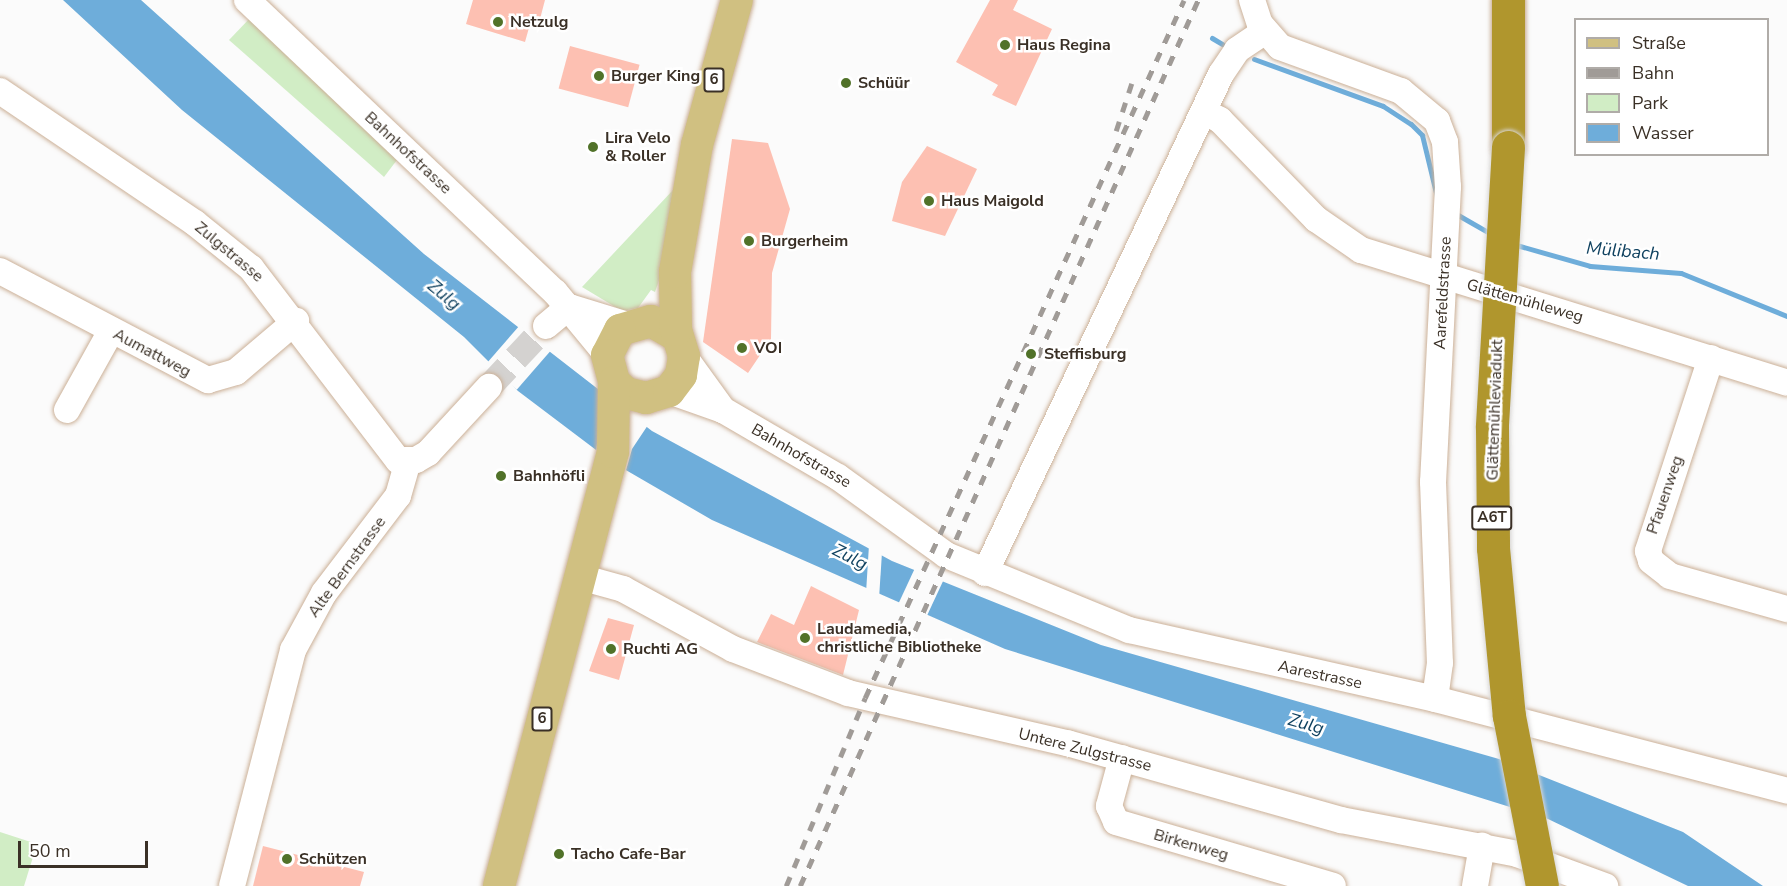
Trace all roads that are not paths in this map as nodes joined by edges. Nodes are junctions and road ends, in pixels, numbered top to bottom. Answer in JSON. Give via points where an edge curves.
{"nodes":[{"id":1,"x":248,"y":0,"type":"edge"},
{"id":2,"x":737,"y":0,"type":"edge"},
{"id":3,"x":1252,"y":0,"type":"edge"},
{"id":4,"x":1508,"y":0,"type":"edge"},
{"id":5,"x":1264,"y":32,"type":"junction"},
{"id":6,"x":0,"y":91,"type":"edge"},
{"id":7,"x":1205,"y":112,"type":"junction"},
{"id":8,"x":0,"y":271,"type":"edge"},
{"id":9,"x":675,"y":272,"type":"junction"},
{"id":10,"x":1444,"y":278,"type":"junction"},
{"id":11,"x":569,"y":307,"type":"junction"},
{"id":12,"x":296,"y":321,"type":"junction"},
{"id":13,"x":635,"y":323,"type":"junction"},
{"id":14,"x":546,"y":326,"type":"tunnel mouth"},
{"id":15,"x":111,"y":331,"type":"junction"},
{"id":16,"x":680,"y":346,"type":"junction"},
{"id":17,"x":1711,"y":358,"type":"junction"},
{"id":18,"x":612,"y":376,"type":"junction"},
{"id":19,"x":1787,"y":383,"type":"edge"},
{"id":20,"x":489,"y":387,"type":"tunnel mouth"},
{"id":21,"x":654,"y":399,"type":"junction"},
{"id":22,"x":67,"y":410,"type":"dead end"},
{"id":23,"x":723,"y":410,"type":"junction"},
{"id":24,"x":408,"y":462,"type":"junction"},
{"id":25,"x":610,"y":462,"type":"junction"},
{"id":26,"x":878,"y":503,"type":"joint"},
{"id":27,"x":985,"y":573,"type":"junction"},
{"id":28,"x":580,"y":577,"type":"junction"},
{"id":29,"x":1787,"y":609,"type":"edge"},
{"id":30,"x":1435,"y":699,"type":"junction"},
{"id":31,"x":1122,"y":758,"type":"junction"},
{"id":32,"x":1787,"y":791,"type":"edge"},
{"id":33,"x":1482,"y":846,"type":"junction"},
{"id":34,"x":232,"y":886,"type":"edge"},
{"id":35,"x":499,"y":886,"type":"edge"},
{"id":36,"x":1333,"y":886,"type":"edge"},
{"id":37,"x":1475,"y":886,"type":"edge"},
{"id":38,"x":1542,"y":886,"type":"edge"},
{"id":39,"x":1605,"y":886,"type":"edge"}],
"edges":[{"from":1,"to":11,"type":"street","name":"Bahnhofstrasse"},
{"from":2,"to":9,"type":"main road","number":"6","via":[[695,153]]},
{"from":3,"to":5,"type":"street"},
{"from":4,"to":38,"type":"highway","name":"Glättemühleviadukt","number":"A6T","bridge":true,"via":[[1509,147],[1492,428],[1493,548],[1509,716]]},
{"from":5,"to":7,"type":"street","via":[[1227,61]]},
{"from":5,"to":10,"type":"street","name":"Aarefeldstrasse","via":[[1295,55],[1421,102],[1445,142]]},
{"from":6,"to":12,"type":"street","name":"Zulgstrasse","via":[[219,241],[251,268]]},
{"from":7,"to":10,"type":"street","name":"Glättemühleweg","via":[[1221,120],[1336,236],[1390,261]]},
{"from":7,"to":27,"type":"street"},
{"from":8,"to":15,"type":"street","name":"Aumattweg"},
{"from":9,"to":13,"type":"main road","number":"6"},
{"from":9,"to":16,"type":"main road","number":"6"},
{"from":10,"to":17,"type":"street","name":"Glättemühleweg"},
{"from":10,"to":30,"type":"street","name":"Aarefeldstrasse","via":[[1433,482],[1440,663]]},
{"from":11,"to":13,"type":"street"},
{"from":11,"to":14,"type":"street"},
{"from":11,"to":18,"type":"street"},
{"from":12,"to":15,"type":"street","name":"Aumattweg","via":[[249,363],[216,380],[194,376]]},
{"from":12,"to":24,"type":"street","name":"Zulgstrasse","via":[[389,453]]},
{"from":13,"to":16,"type":"main road","via":[[658,323]]},
{"from":13,"to":18,"type":"main road","via":[[614,337]]},
{"from":15,"to":22,"type":"street"},
{"from":16,"to":21,"type":"main road","via":[[681,375]]},
{"from":16,"to":23,"type":"street","name":"Bahnhofstrasse"},
{"from":17,"to":19,"type":"street","name":"Glättemühleweg"},
{"from":17,"to":29,"type":"street","name":"Pfauenweg","via":[[1649,538],[1651,561],[1670,576]]},
{"from":18,"to":21,"type":"main road","via":[[631,395]]},
{"from":18,"to":25,"type":"main road","number":"6"},
{"from":20,"to":24,"type":"street","via":[[428,453]]},
{"from":21,"to":23,"type":"street","name":"Bahnhofstrasse"},
{"from":21,"to":25,"type":"main road","number":"6"},
{"from":23,"to":26,"type":"street","name":"Bahnhofstrasse"},
{"from":24,"to":34,"type":"street","name":"Alte Bernstrasse","via":[[398,496],[324,594],[293,650]]},
{"from":25,"to":28,"type":"main road","number":"6"},
{"from":26,"to":27,"type":"street","name":"Aarestrasse","via":[[916,538]]},
{"from":27,"to":30,"type":"street","name":"Aarestrasse","via":[[1170,643]]},
{"from":28,"to":31,"type":"street","name":"Untere Zulgstrasse","via":[[623,590],[733,649],[848,693]]},
{"from":28,"to":35,"type":"main road","number":"6"},
{"from":30,"to":32,"type":"street","name":"Aarestrasse"},
{"from":31,"to":33,"type":"street","name":"Untere Zulgstrasse","via":[[1341,820]]},
{"from":31,"to":36,"type":"street","name":"Birkenweg","via":[[1108,806],[1116,822]]},
{"from":33,"to":37,"type":"street"},
{"from":33,"to":39,"type":"street","name":"Untere Zulgstrasse"}]}
